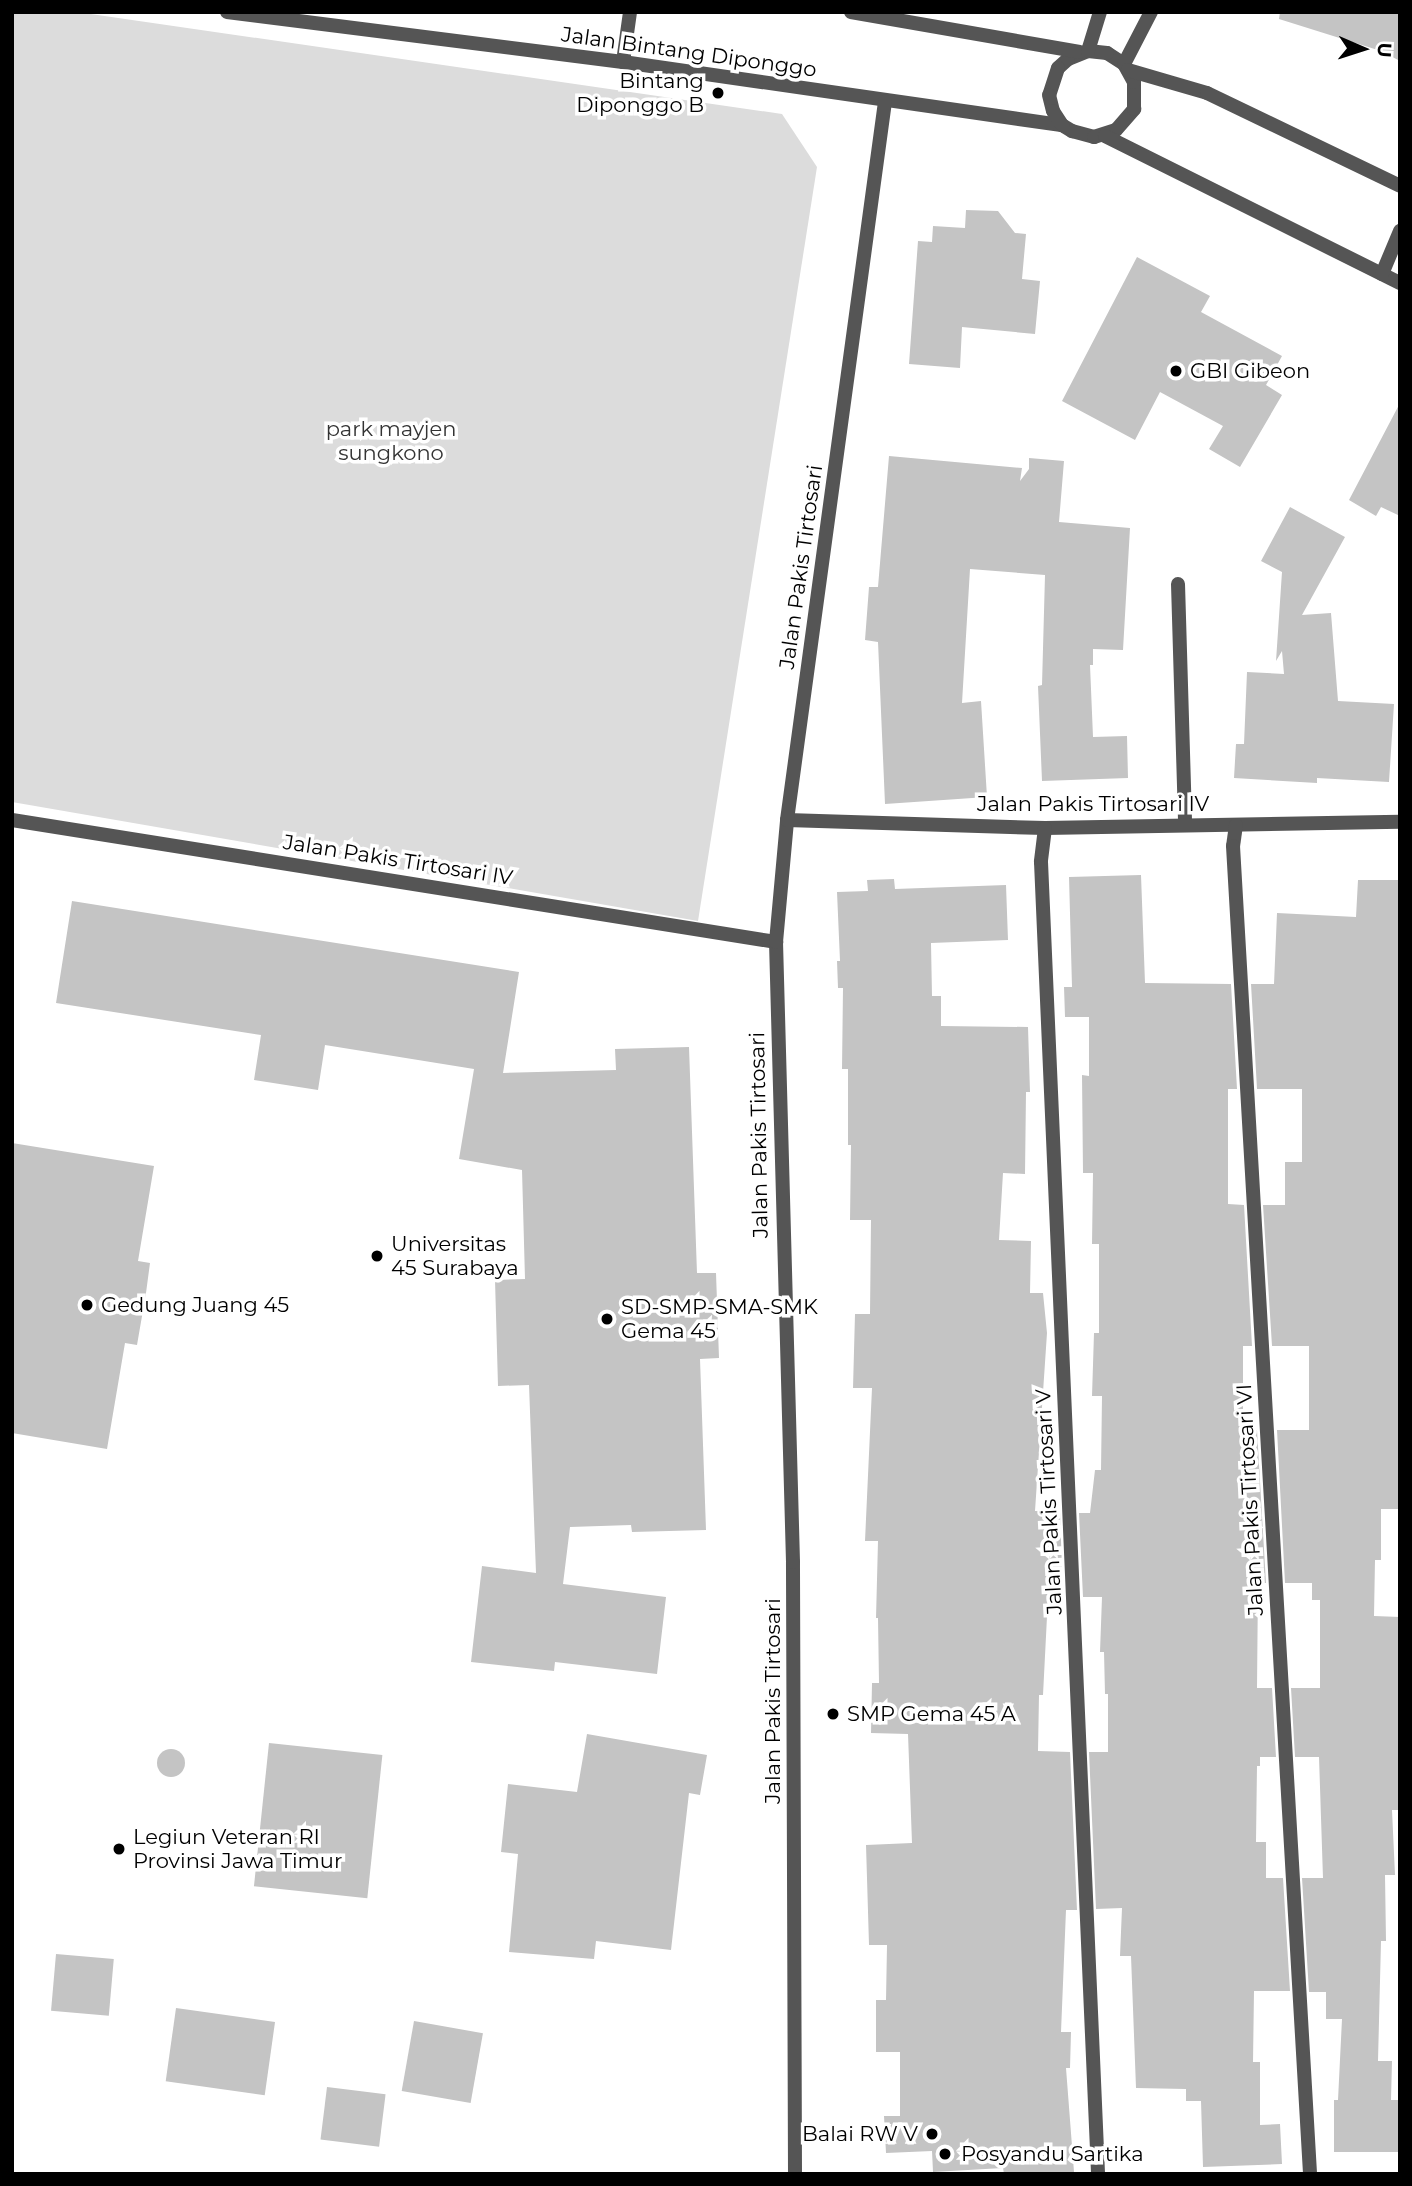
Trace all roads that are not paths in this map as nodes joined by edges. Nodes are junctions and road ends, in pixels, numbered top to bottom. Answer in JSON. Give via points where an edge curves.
{"nodes":[{"id":1,"x":227,"y":12,"type":"edge"},
{"id":2,"x":630,"y":12,"type":"edge"},
{"id":3,"x":851,"y":12,"type":"edge"},
{"id":4,"x":1100,"y":12,"type":"edge"},
{"id":5,"x":1151,"y":12,"type":"edge"},
{"id":6,"x":1084,"y":52,"type":"junction"},
{"id":7,"x":624,"y":62,"type":"junction"},
{"id":8,"x":1126,"y":67,"type":"junction"},
{"id":9,"x":885,"y":102,"type":"junction"},
{"id":10,"x":1062,"y":125,"type":"junction"},
{"id":11,"x":1105,"y":136,"type":"junction"},
{"id":12,"x":1400,"y":186,"type":"edge"},
{"id":13,"x":1400,"y":231,"type":"edge"},
{"id":14,"x":1382,"y":274,"type":"junction"},
{"id":15,"x":1400,"y":283,"type":"edge"},
{"id":16,"x":1178,"y":584,"type":"dead end"},
{"id":17,"x":12,"y":820,"type":"edge"},
{"id":18,"x":787,"y":820,"type":"junction"},
{"id":19,"x":1400,"y":822,"type":"edge"},
{"id":20,"x":1185,"y":824,"type":"junction"},
{"id":21,"x":1236,"y":825,"type":"junction"},
{"id":22,"x":1045,"y":828,"type":"junction"},
{"id":23,"x":776,"y":942,"type":"junction"},
{"id":24,"x":795,"y":2174,"type":"edge"},
{"id":25,"x":1098,"y":2174,"type":"edge"},
{"id":26,"x":1310,"y":2174,"type":"edge"}],
"edges":[{"from":1,"to":7,"type":"street","name":"Jalan Bintang Diponggo"},
{"from":2,"to":7,"type":"street"},
{"from":3,"to":6,"type":"street"},
{"from":4,"to":6,"type":"street"},
{"from":5,"to":8,"type":"street"},
{"from":6,"to":8,"type":"street","via":[[1107,53]]},
{"from":6,"to":10,"type":"street","via":[[1058,68],[1051,82],[1053,111]]},
{"from":7,"to":9,"type":"street","name":"Jalan Bintang Diponggo"},
{"from":8,"to":11,"type":"street","via":[[1134,82],[1133,109],[1127,121]]},
{"from":8,"to":12,"type":"street","via":[[1207,93]]},
{"from":9,"to":10,"type":"street","name":"Jalan Bintang Diponggo"},
{"from":9,"to":18,"type":"street","name":"Jalan Pakis Tirtosari"},
{"from":10,"to":11,"type":"street","via":[[1083,135]]},
{"from":11,"to":14,"type":"street"},
{"from":13,"to":14,"type":"street"},
{"from":14,"to":15,"type":"street"},
{"from":16,"to":20,"type":"street"},
{"from":17,"to":23,"type":"street","name":"Jalan Pakis Tirtosari IV"},
{"from":18,"to":22,"type":"street","name":"Jalan Pakis Tirtosari IV"},
{"from":18,"to":23,"type":"street","name":"Jalan Pakis Tirtosari"},
{"from":19,"to":21,"type":"street","name":"Jalan Pakis Tirtosari IV"},
{"from":20,"to":21,"type":"street","name":"Jalan Pakis Tirtosari IV"},
{"from":20,"to":22,"type":"street","name":"Jalan Pakis Tirtosari IV"},
{"from":21,"to":26,"type":"street","name":"Jalan Pakis Tirtosari VI","via":[[1233,846]]},
{"from":22,"to":25,"type":"street","name":"Jalan Pakis Tirtosari V","via":[[1041,876]]},
{"from":23,"to":24,"type":"street","name":"Jalan Pakis Tirtosari","via":[[793,1562]]}]}
